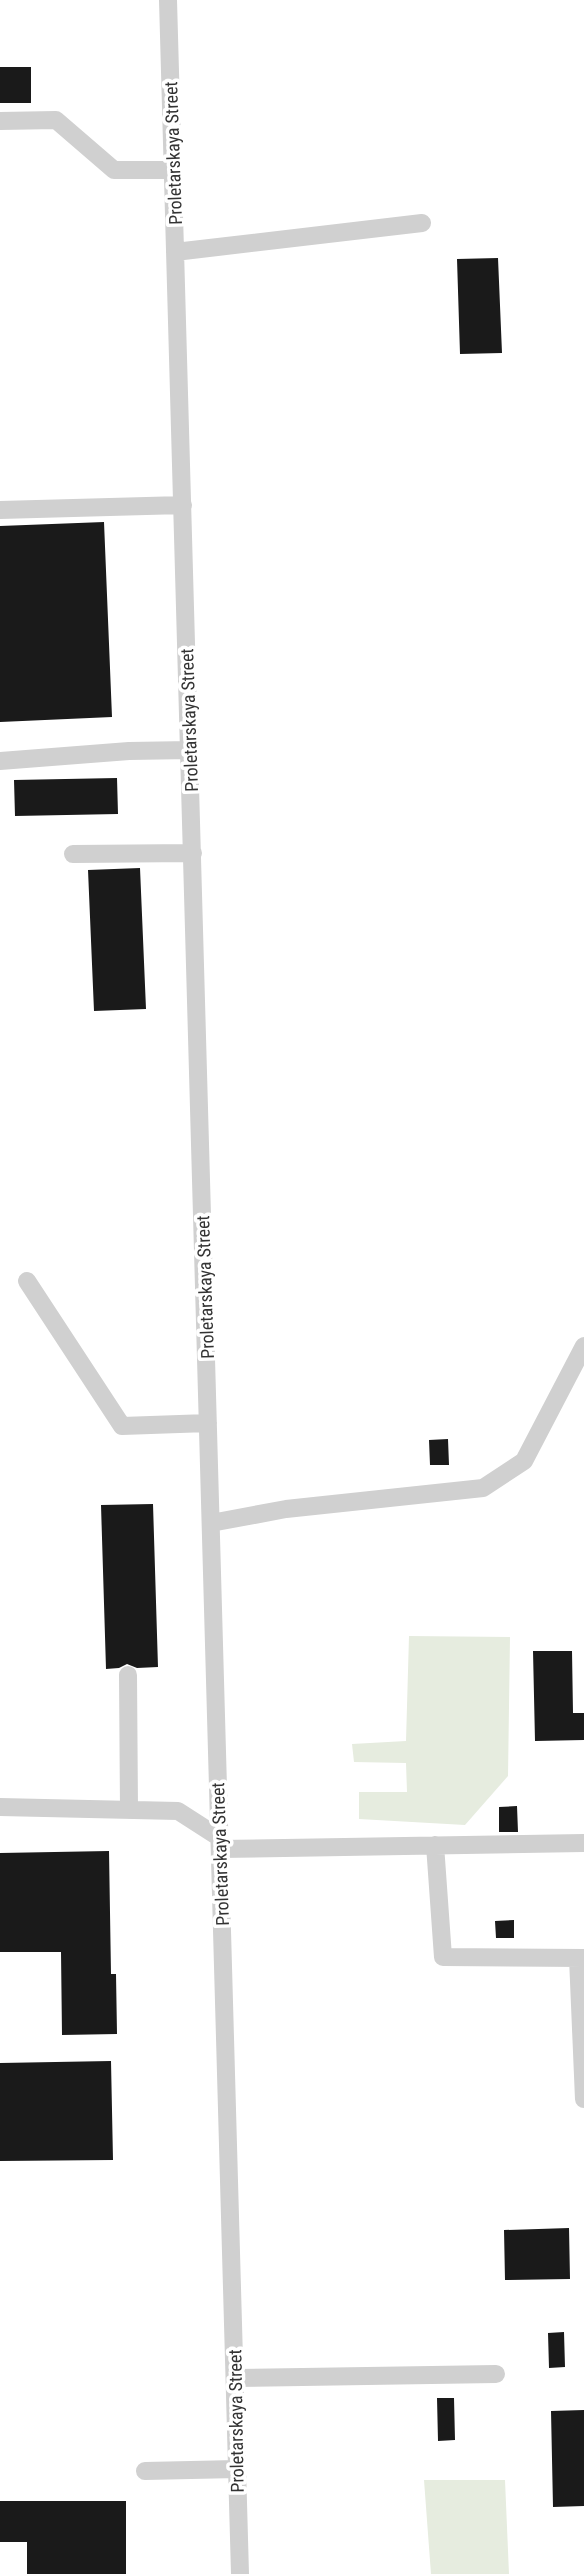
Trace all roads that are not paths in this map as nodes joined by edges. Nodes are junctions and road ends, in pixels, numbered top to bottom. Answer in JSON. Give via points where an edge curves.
{"nodes":[{"id":1,"x":168,"y":0,"type":"edge"},
{"id":2,"x":0,"y":121,"type":"edge"},
{"id":3,"x":173,"y":170,"type":"junction"},
{"id":4,"x":422,"y":223,"type":"dead end"},
{"id":5,"x":176,"y":252,"type":"junction"},
{"id":6,"x":183,"y":505,"type":"junction"},
{"id":7,"x":0,"y":510,"type":"edge"},
{"id":8,"x":190,"y":750,"type":"junction"},
{"id":9,"x":0,"y":761,"type":"edge"},
{"id":10,"x":193,"y":853,"type":"junction"},
{"id":11,"x":72,"y":854,"type":"dead end"},
{"id":12,"x":27,"y":1281,"type":"dead end"},
{"id":13,"x":584,"y":1346,"type":"edge"},
{"id":14,"x":208,"y":1423,"type":"junction"},
{"id":15,"x":211,"y":1523,"type":"junction"},
{"id":16,"x":128,"y":1675,"type":"dead end"},
{"id":17,"x":0,"y":1807,"type":"edge"},
{"id":18,"x":129,"y":1810,"type":"junction"},
{"id":19,"x":220,"y":1843,"type":"junction"},
{"id":20,"x":584,"y":1843,"type":"edge"},
{"id":21,"x":435,"y":1845,"type":"junction"},
{"id":22,"x":581,"y":1958,"type":"edge"},
{"id":23,"x":584,"y":2099,"type":"edge"},
{"id":24,"x":496,"y":2374,"type":"dead end"},
{"id":25,"x":235,"y":2378,"type":"junction"},
{"id":26,"x":237,"y":2469,"type":"junction"},
{"id":27,"x":145,"y":2472,"type":"dead end"},
{"id":28,"x":240,"y":2574,"type":"edge"}],
"edges":[{"from":1,"to":3,"type":"street","name":"Proletarskaya Street"},
{"from":2,"to":3,"type":"street","via":[[56,120],[114,170]]},
{"from":3,"to":5,"type":"street","name":"Proletarskaya Street"},
{"from":4,"to":5,"type":"street"},
{"from":5,"to":6,"type":"street","name":"Proletarskaya Street"},
{"from":6,"to":7,"type":"street"},
{"from":6,"to":8,"type":"street","name":"Proletarskaya Street"},
{"from":8,"to":9,"type":"street"},
{"from":8,"to":10,"type":"street","name":"Proletarskaya Street"},
{"from":10,"to":11,"type":"street"},
{"from":10,"to":14,"type":"street","name":"Proletarskaya Street"},
{"from":12,"to":14,"type":"street","via":[[122,1426]]},
{"from":13,"to":15,"type":"street","via":[[524,1461],[483,1488]]},
{"from":14,"to":15,"type":"street","name":"Proletarskaya Street"},
{"from":15,"to":19,"type":"street","name":"Proletarskaya Street"},
{"from":16,"to":18,"type":"street"},
{"from":17,"to":18,"type":"street"},
{"from":18,"to":19,"type":"street","via":[[178,1811]]},
{"from":19,"to":21,"type":"street"},
{"from":19,"to":25,"type":"street","name":"Proletarskaya Street"},
{"from":20,"to":21,"type":"street"},
{"from":21,"to":22,"type":"street","via":[[443,1957]]},
{"from":22,"to":23,"type":"street"},
{"from":24,"to":25,"type":"street"},
{"from":25,"to":26,"type":"street","name":"Proletarskaya Street"},
{"from":26,"to":27,"type":"street"},
{"from":26,"to":28,"type":"street","name":"Proletarskaya Street"}]}
